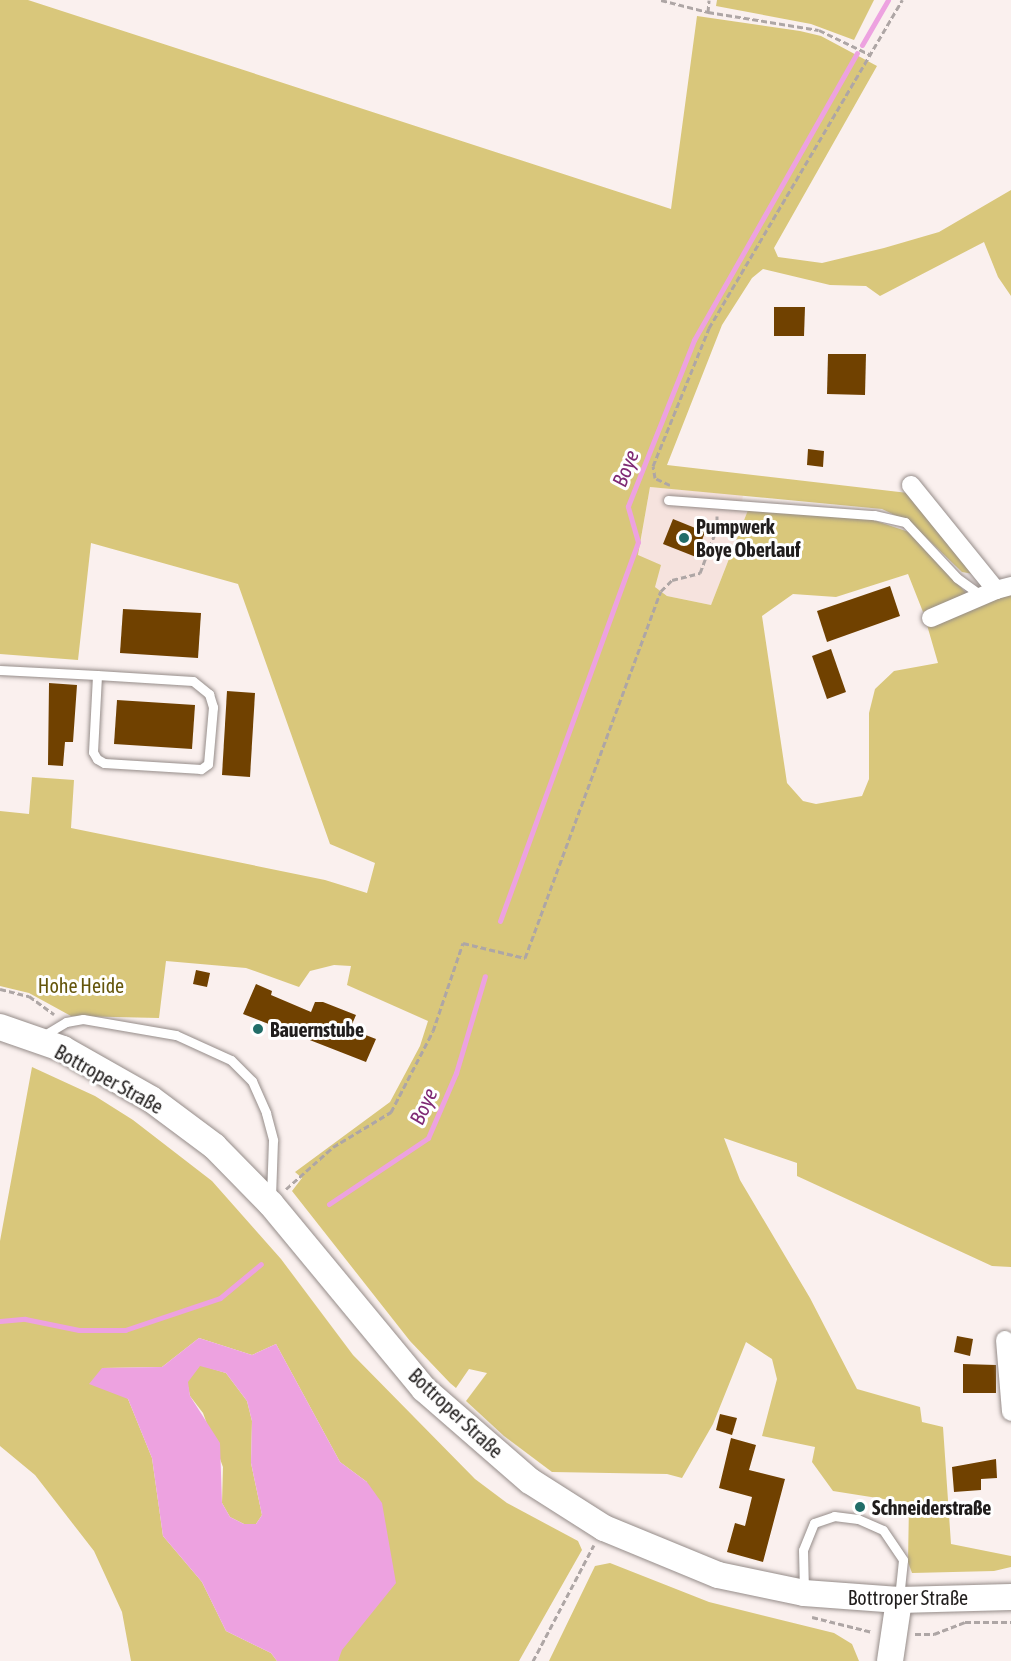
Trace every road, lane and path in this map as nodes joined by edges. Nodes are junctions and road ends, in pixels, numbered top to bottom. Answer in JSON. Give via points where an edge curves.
{"nodes":[{"id":1,"x":661,"y":0,"type":"edge"},
{"id":2,"x":710,"y":0,"type":"edge"},
{"id":3,"x":902,"y":0,"type":"edge"},
{"id":4,"x":708,"y":12,"type":"junction"},
{"id":5,"x":871,"y":55,"type":"junction"},
{"id":6,"x":675,"y":485,"type":"dead end"},
{"id":7,"x":911,"y":485,"type":"dead end"},
{"id":8,"x":668,"y":500,"type":"dead end"},
{"id":9,"x":717,"y":504,"type":"junction"},
{"id":10,"x":996,"y":591,"type":"edge"},
{"id":11,"x":931,"y":618,"type":"dead end"},
{"id":12,"x":0,"y":670,"type":"edge"},
{"id":13,"x":97,"y":675,"type":"junction"},
{"id":14,"x":0,"y":989,"type":"edge"},
{"id":15,"x":66,"y":1022,"type":"junction"},
{"id":16,"x":0,"y":1027,"type":"edge"},
{"id":17,"x":36,"y":1040,"type":"junction"},
{"id":18,"x":271,"y":1176,"type":"junction"},
{"id":19,"x":281,"y":1195,"type":"junction"},
{"id":20,"x":1005,"y":1340,"type":"dead end"},
{"id":21,"x":1011,"y":1412,"type":"edge"},
{"id":22,"x":594,"y":1538,"type":"junction"},
{"id":23,"x":804,"y":1593,"type":"junction"},
{"id":24,"x":1011,"y":1597,"type":"edge"},
{"id":25,"x":899,"y":1600,"type":"junction"},
{"id":26,"x":533,"y":1661,"type":"edge"},
{"id":27,"x":890,"y":1661,"type":"edge"}],
"edges":[{"from":1,"to":4,"type":"path"},
{"from":2,"to":4,"type":"path"},
{"from":3,"to":5,"type":"path"},
{"from":4,"to":5,"type":"path","via":[[819,30]]},
{"from":5,"to":6,"type":"path","via":[[709,328],[653,466],[655,478]]},
{"from":7,"to":10,"type":"street"},
{"from":8,"to":9,"type":"lane"},
{"from":9,"to":10,"type":"lane","via":[[874,514],[905,522],[957,578]]},
{"from":9,"to":19,"type":"path","via":[[717,528],[700,573],[672,580],[661,591],[525,958],[463,943],[433,1030],[391,1112],[333,1147]]},
{"from":10,"to":11,"type":"street"},
{"from":12,"to":13,"type":"lane"},
{"from":13,"to":13,"type":"lane","via":[[93,752],[97,759],[201,769],[208,764],[213,707],[203,686],[193,681]]},
{"from":14,"to":15,"type":"path","via":[[29,996]]},
{"from":15,"to":17,"type":"lane"},
{"from":15,"to":18,"type":"lane","via":[[83,1018],[176,1035],[231,1060],[252,1081],[266,1113],[273,1140]]},
{"from":16,"to":17,"type":"main road","name":"Bottroper Straße"},
{"from":17,"to":19,"type":"main road","name":"Bottroper Straße","via":[[63,1050],[151,1099]]},
{"from":18,"to":19,"type":"lane"},
{"from":18,"to":19,"type":"path"},
{"from":19,"to":22,"type":"main road","name":"Bottroper Straße","via":[[424,1389]]},
{"from":20,"to":21,"type":"street"},
{"from":22,"to":23,"type":"main road","name":"Bottroper Straße","via":[[718,1575]]},
{"from":22,"to":26,"type":"path"},
{"from":23,"to":25,"type":"main road","name":"Bottroper Straße"},
{"from":23,"to":25,"type":"lane","via":[[803,1550],[814,1523],[834,1516],[858,1519],[883,1530],[903,1560]]},
{"from":24,"to":25,"type":"main road","name":"Bottroper Straße"},
{"from":25,"to":27,"type":"main road"}]}
